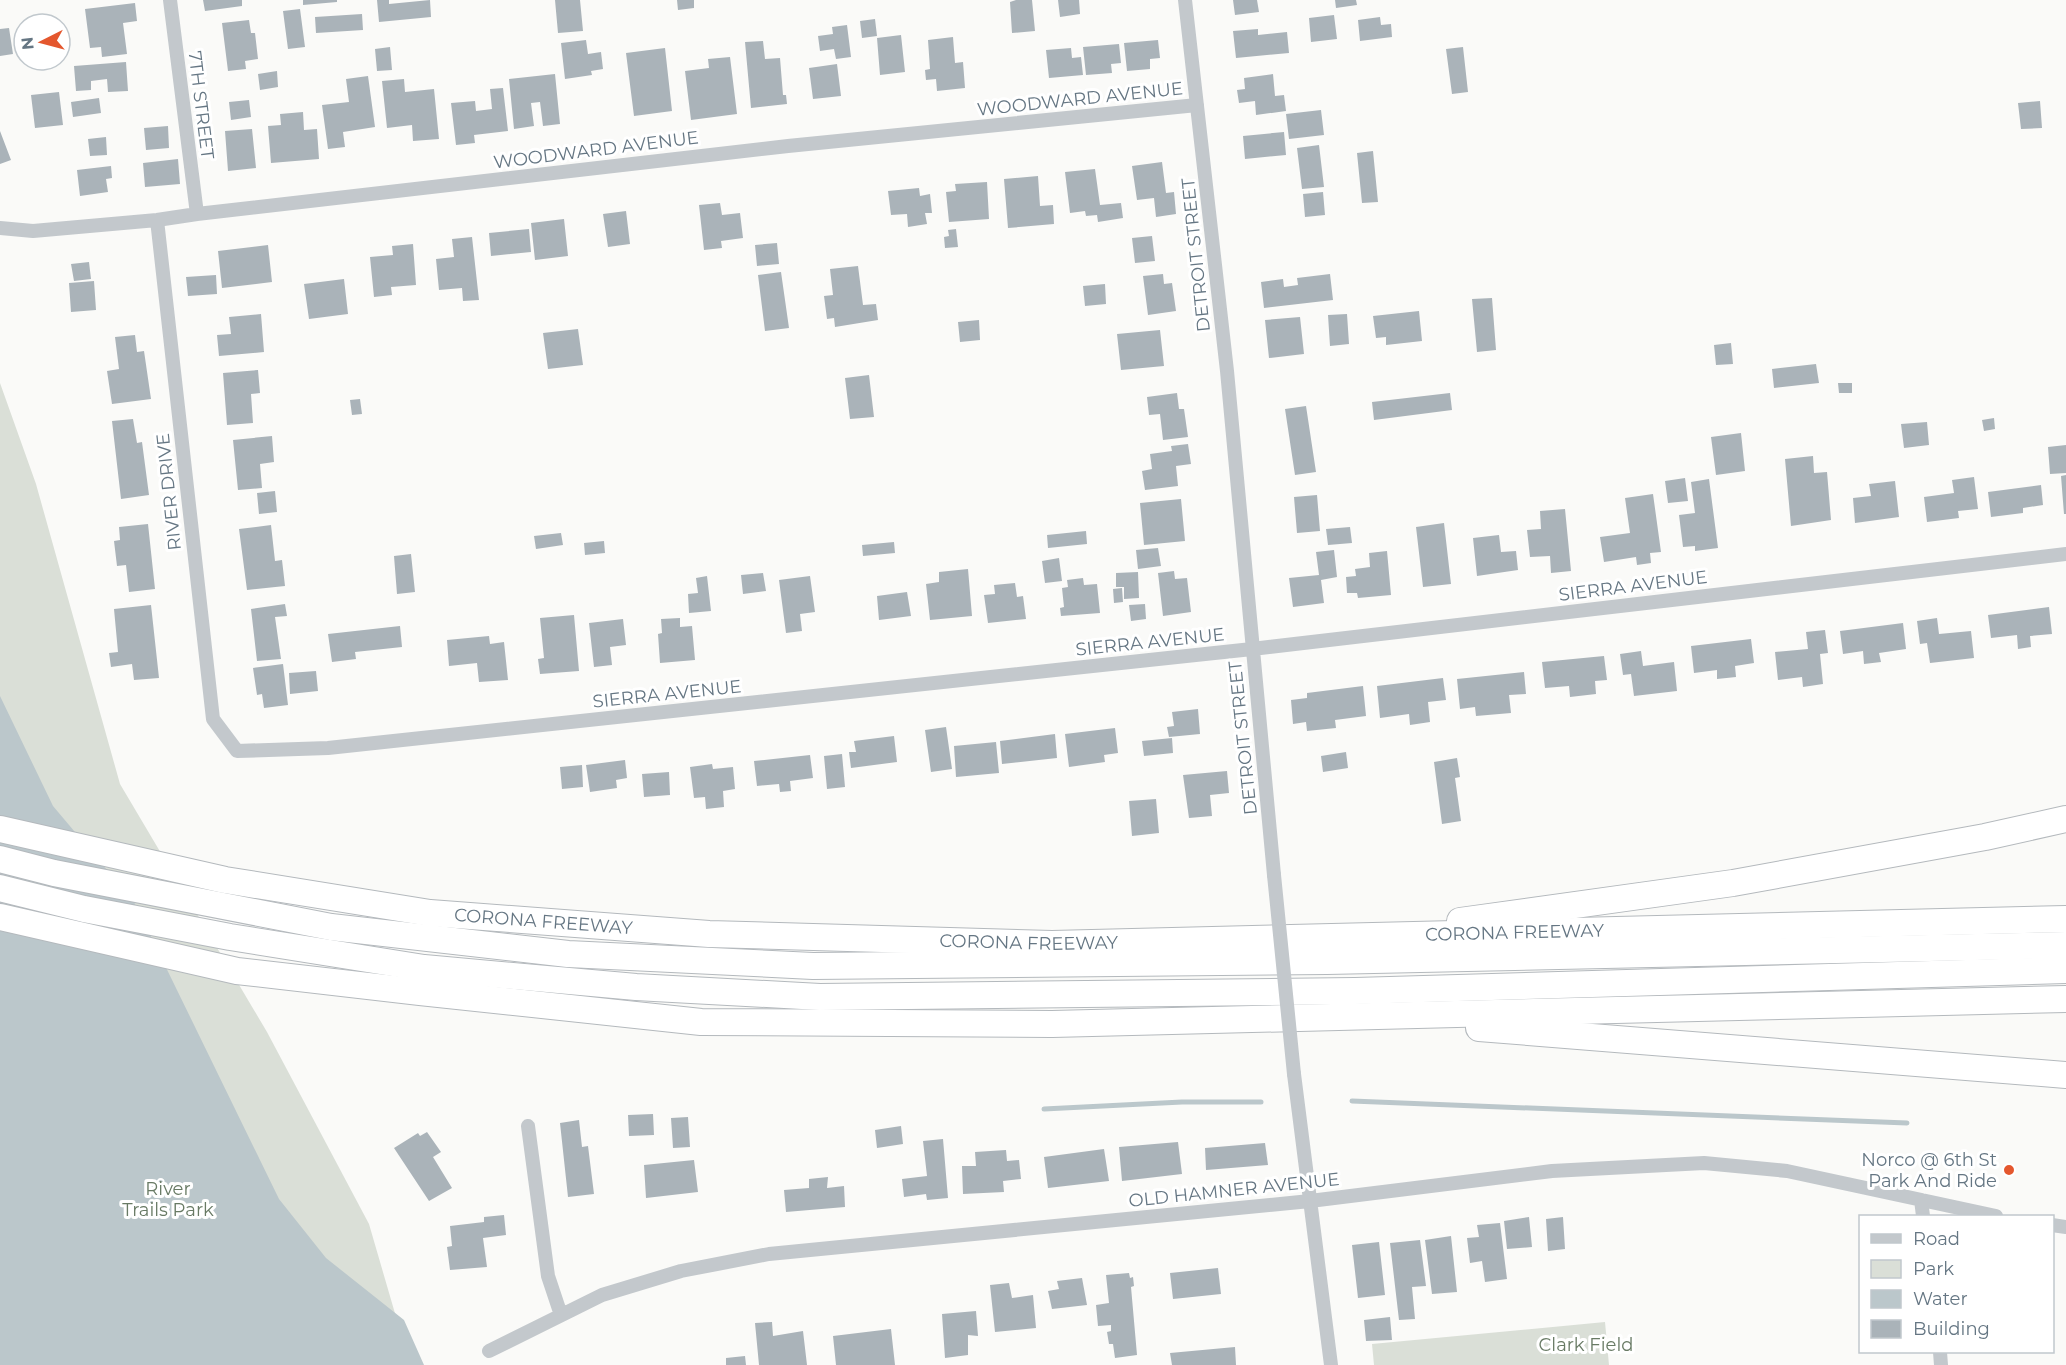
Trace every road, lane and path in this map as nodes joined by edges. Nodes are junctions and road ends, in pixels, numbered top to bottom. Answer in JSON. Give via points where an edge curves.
{"nodes":[{"id":1,"x":170,"y":0,"type":"edge"},
{"id":2,"x":1185,"y":0,"type":"edge"},
{"id":3,"x":1197,"y":105,"type":"junction"},
{"id":4,"x":197,"y":214,"type":"junction"},
{"id":5,"x":157,"y":220,"type":"junction"},
{"id":6,"x":0,"y":228,"type":"edge"},
{"id":7,"x":2066,"y":554,"type":"edge"},
{"id":8,"x":1252,"y":649,"type":"junction"},
{"id":9,"x":237,"y":751,"type":"joint"},
{"id":10,"x":2066,"y":819,"type":"edge"},
{"id":11,"x":0,"y":829,"type":"edge"},
{"id":12,"x":0,"y":859,"type":"edge"},
{"id":13,"x":0,"y":888,"type":"edge"},
{"id":14,"x":0,"y":917,"type":"edge"},
{"id":15,"x":2066,"y":919,"type":"edge"},
{"id":16,"x":1340,"y":937,"type":"junction"},
{"id":17,"x":2066,"y":945,"type":"edge"},
{"id":18,"x":2066,"y":970,"type":"edge"},
{"id":19,"x":2066,"y":999,"type":"edge"},
{"id":20,"x":1342,"y":1017,"type":"junction"},
{"id":21,"x":2066,"y":1075,"type":"edge"},
{"id":22,"x":528,"y":1126,"type":"dead end"},
{"id":23,"x":1921,"y":1200,"type":"junction"},
{"id":24,"x":1310,"y":1201,"type":"junction"},
{"id":25,"x":1923,"y":1215,"type":"edge"},
{"id":26,"x":1991,"y":1215,"type":"edge"},
{"id":27,"x":561,"y":1315,"type":"junction"},
{"id":28,"x":489,"y":1351,"type":"dead end"},
{"id":29,"x":1331,"y":1365,"type":"edge"}],
"edges":[{"from":1,"to":4,"type":"street","name":"7TH STREET"},
{"from":2,"to":3,"type":"street","name":"DETROIT STREET"},
{"from":3,"to":4,"type":"street","name":"WOODWARD AVENUE","via":[[788,146]]},
{"from":3,"to":8,"type":"street","name":"DETROIT STREET","via":[[1227,371]]},
{"from":4,"to":5,"type":"street","name":"WOODWARD AVENUE"},
{"from":5,"to":6,"type":"street","name":"WOODWARD AVENUE","via":[[33,231]]},
{"from":5,"to":9,"type":"street","name":"RIVER DRIVE","via":[[213,720]]},
{"from":7,"to":8,"type":"street","name":"SIERRA AVENUE"},
{"from":8,"to":9,"type":"street","name":"SIERRA AVENUE","via":[[328,748]]},
{"from":8,"to":24,"type":"street","name":"DETROIT STREET","bridge":true},
{"from":10,"to":16,"type":"highway","via":[[1733,883]]},
{"from":11,"to":16,"type":"highway","name":"CORONA FREEWAY","via":[[225,880],[430,913],[709,934],[1052,944]]},
{"from":12,"to":17,"type":"highway","via":[[331,927],[568,954],[813,966],[1327,961]]},
{"from":13,"to":18,"type":"highway","via":[[84,909],[230,937],[424,968],[636,987],[820,997],[1355,991]]},
{"from":14,"to":20,"type":"highway","via":[[237,970],[701,1022],[1052,1024]]},
{"from":15,"to":16,"type":"highway","name":"CORONA FREEWAY"},
{"from":19,"to":20,"type":"highway"},
{"from":20,"to":21,"type":"highway"},
{"from":22,"to":27,"type":"street","via":[[548,1276]]},
{"from":23,"to":24,"type":"street","name":"OLD HAMNER AVENUE","via":[[1787,1171],[1704,1163],[1552,1172]]},
{"from":23,"to":25,"type":"street"},
{"from":23,"to":26,"type":"street","name":"OLD HAMNER AVENUE"},
{"from":24,"to":27,"type":"street","name":"OLD HAMNER AVENUE","via":[[769,1254],[681,1271],[602,1295]]},
{"from":24,"to":29,"type":"street","name":"DETROIT STREET"},
{"from":27,"to":28,"type":"street","name":"OLD HAMNER AVENUE"}]}
